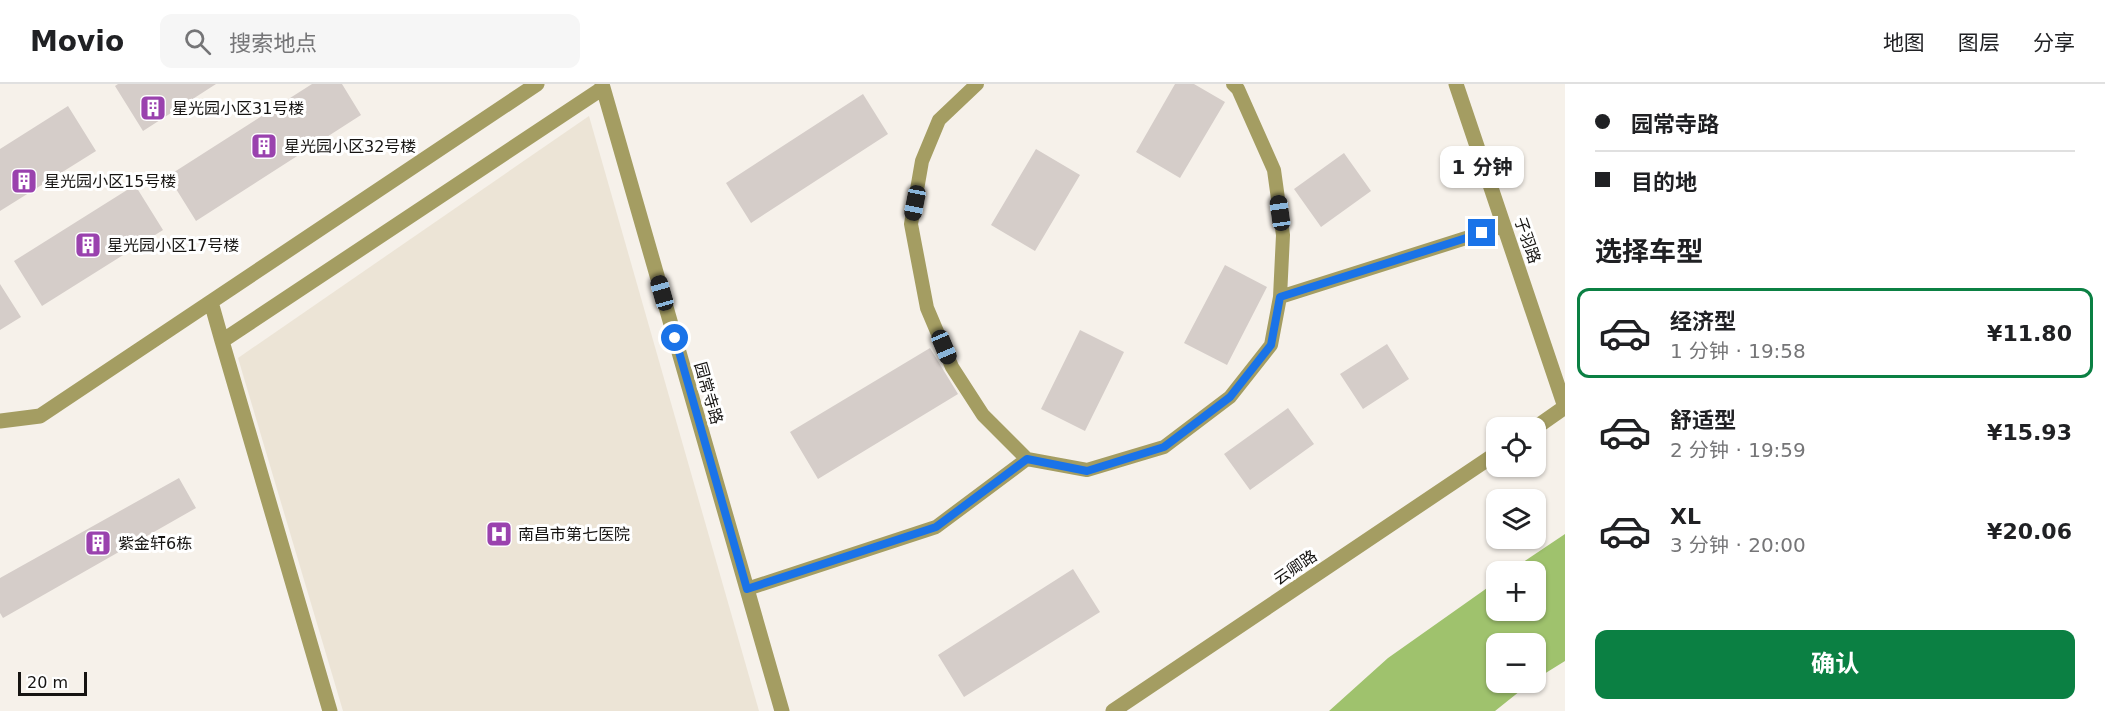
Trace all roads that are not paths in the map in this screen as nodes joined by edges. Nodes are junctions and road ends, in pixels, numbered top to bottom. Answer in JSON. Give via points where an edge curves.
{"nodes":[{"id":1,"x":537,"y":84,"type":"edge"},
{"id":2,"x":977,"y":84,"type":"edge"},
{"id":3,"x":1233,"y":84,"type":"edge"},
{"id":4,"x":1456,"y":84,"type":"edge"},
{"id":5,"x":602,"y":86,"type":"edge"},
{"id":6,"x":1504,"y":226,"type":"junction"},
{"id":7,"x":1280,"y":297,"type":"junction"},
{"id":8,"x":211,"y":302,"type":"junction"},
{"id":9,"x":222,"y":341,"type":"junction"},
{"id":10,"x":1565,"y":407,"type":"edge"},
{"id":11,"x":0,"y":420,"type":"edge"},
{"id":12,"x":1546,"y":420,"type":"edge"},
{"id":13,"x":1027,"y":459,"type":"junction"},
{"id":14,"x":1486,"y":460,"type":"edge"},
{"id":15,"x":747,"y":589,"type":"junction"},
{"id":16,"x":330,"y":711,"type":"edge"},
{"id":17,"x":782,"y":711,"type":"edge"},
{"id":18,"x":1113,"y":711,"type":"edge"}],
"edges":[{"from":1,"to":8,"type":"street"},
{"from":2,"to":13,"type":"lane","via":[[939,120],[922,161],[911,224],[927,308],[952,367],[983,415]]},
{"from":3,"to":7,"type":"lane","via":[[1274,170],[1283,234]]},
{"from":4,"to":6,"type":"street","name":"子羽路"},
{"from":5,"to":9,"type":"street"},
{"from":5,"to":15,"type":"street","name":"园常寺路"},
{"from":6,"to":7,"type":"lane"},
{"from":6,"to":10,"type":"street","name":"子羽路"},
{"from":7,"to":13,"type":"lane","via":[[1271,345],[1230,397],[1164,447],[1087,471]]},
{"from":8,"to":9,"type":"street"},
{"from":8,"to":11,"type":"street","via":[[40,416]]},
{"from":9,"to":16,"type":"street"},
{"from":10,"to":12,"type":"street"},
{"from":13,"to":15,"type":"lane","via":[[936,527]]},
{"from":14,"to":18,"type":"street","name":"云卿路"},
{"from":15,"to":17,"type":"street","name":"园常寺路"}]}
